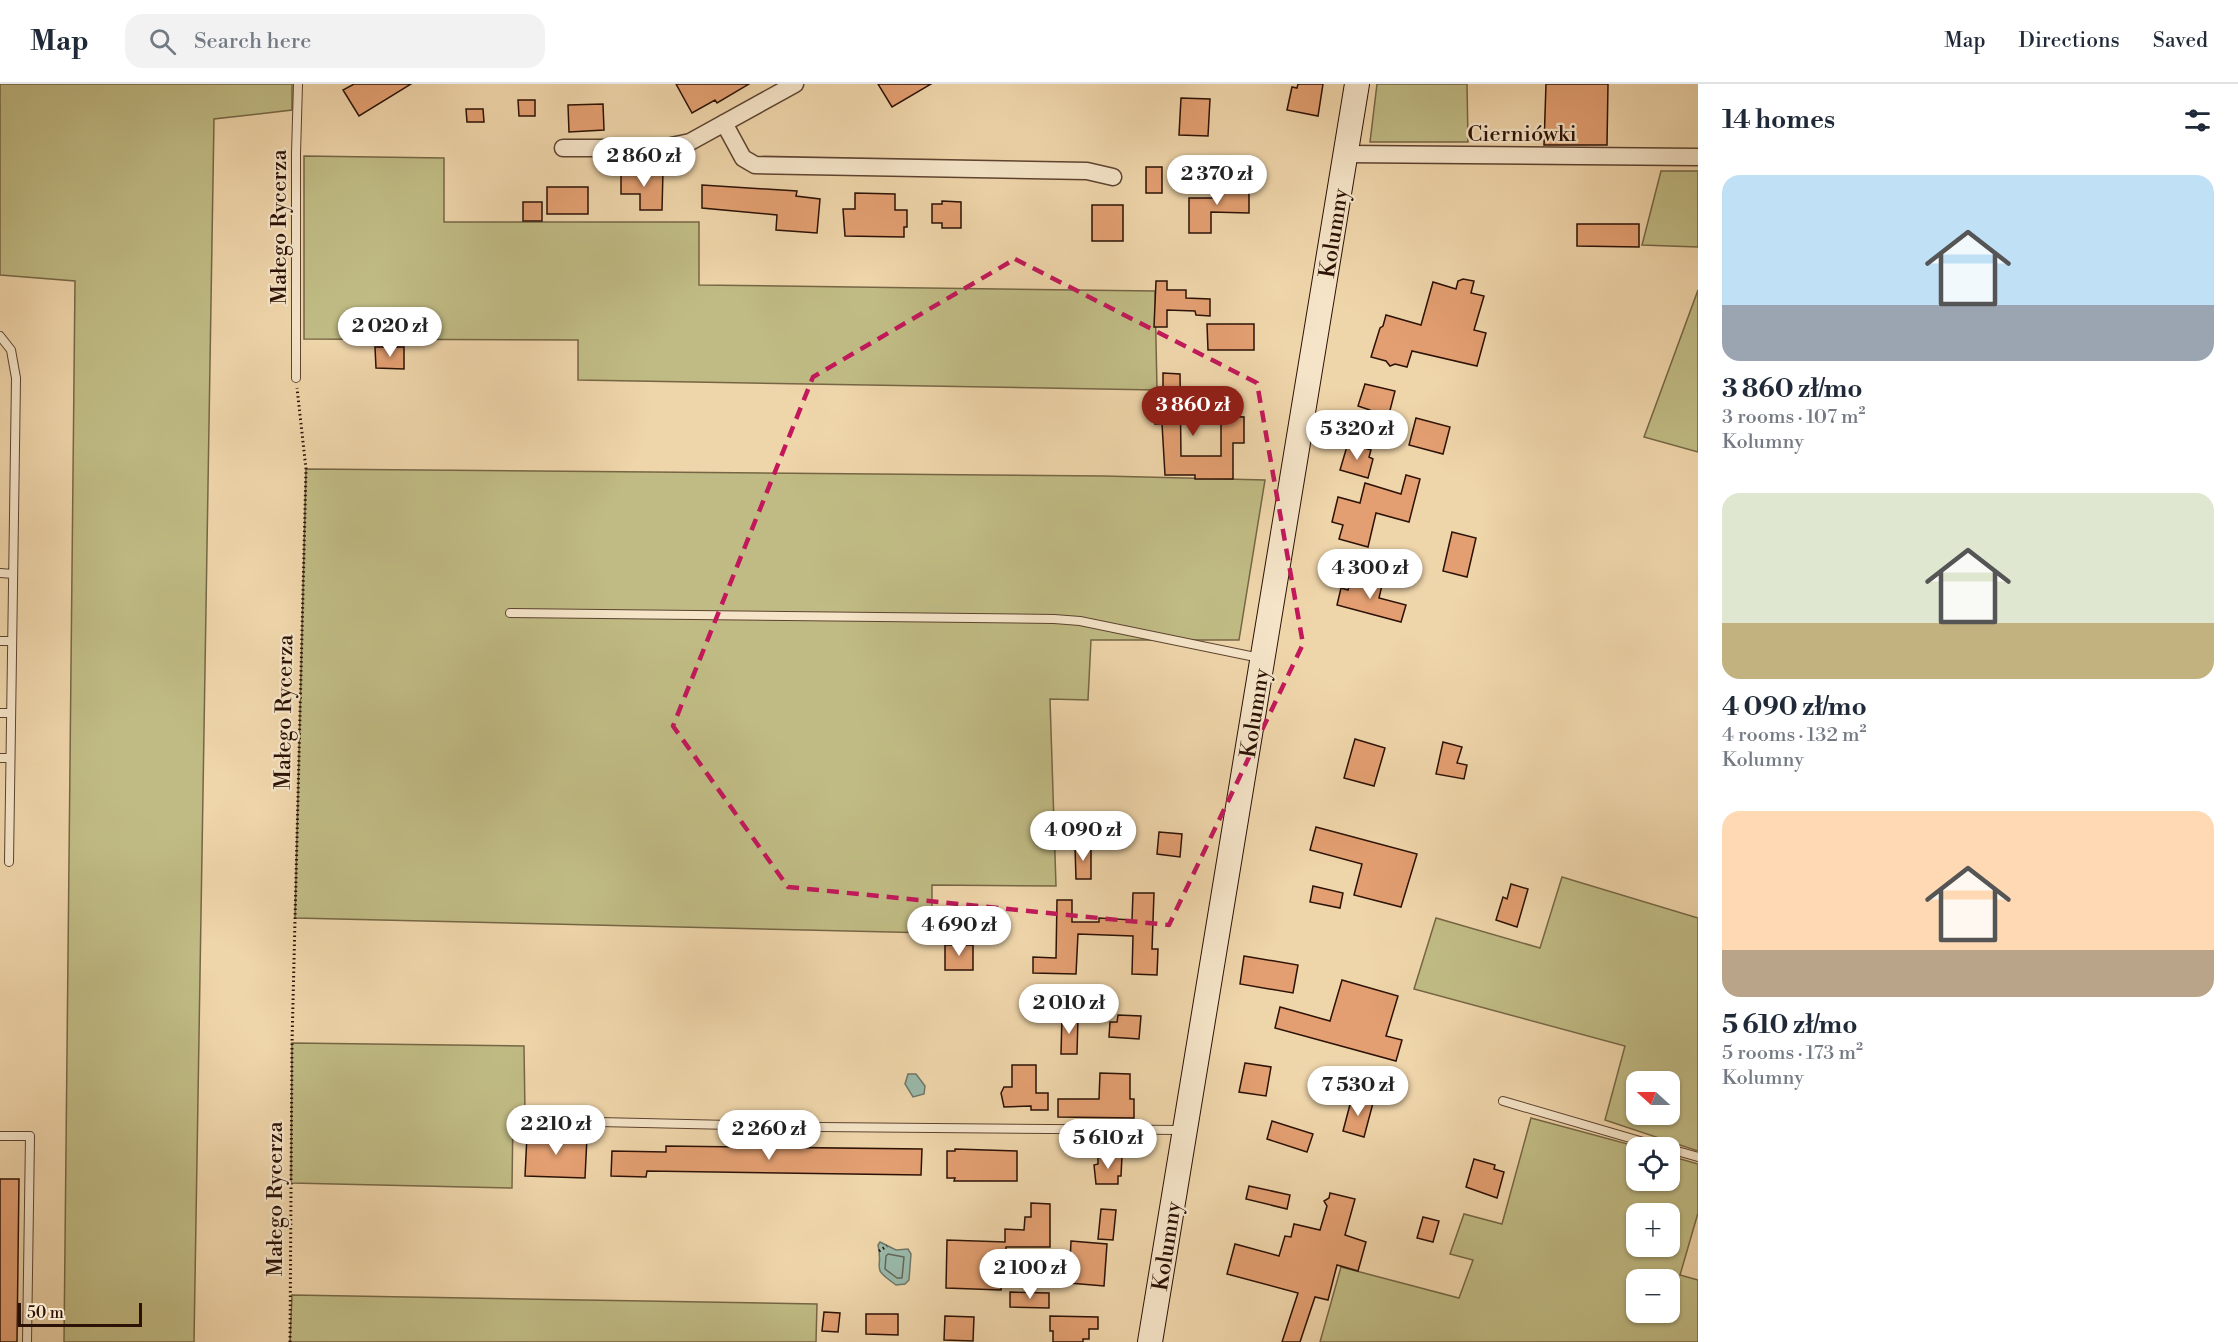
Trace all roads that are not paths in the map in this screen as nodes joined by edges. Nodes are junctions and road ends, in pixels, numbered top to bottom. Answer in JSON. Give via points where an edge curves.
{"nodes":[{"id":1,"x":298,"y":84,"type":"edge"},
{"id":2,"x":795,"y":84,"type":"edge"},
{"id":3,"x":1357,"y":84,"type":"edge"},
{"id":4,"x":724,"y":123,"type":"junction"},
{"id":5,"x":563,"y":148,"type":"dead end"},
{"id":6,"x":1346,"y":154,"type":"junction"},
{"id":7,"x":1698,"y":157,"type":"edge"},
{"id":8,"x":1113,"y":177,"type":"dead end"},
{"id":9,"x":0,"y":336,"type":"edge"},
{"id":10,"x":296,"y":378,"type":"road end"},
{"id":11,"x":0,"y":573,"type":"edge"},
{"id":12,"x":13,"y":574,"type":"junction"},
{"id":13,"x":510,"y":613,"type":"dead end"},
{"id":14,"x":0,"y":641,"type":"edge"},
{"id":15,"x":12,"y":641,"type":"junction"},
{"id":16,"x":1263,"y":659,"type":"junction"},
{"id":17,"x":0,"y":713,"type":"edge"},
{"id":18,"x":11,"y":713,"type":"junction"},
{"id":19,"x":0,"y":758,"type":"edge"},
{"id":20,"x":10,"y":758,"type":"junction"},
{"id":21,"x":0,"y":790,"type":"edge"},
{"id":22,"x":10,"y":790,"type":"junction"},
{"id":23,"x":9,"y":862,"type":"dead end"},
{"id":24,"x":1503,"y":1101,"type":"dead end"},
{"id":25,"x":555,"y":1121,"type":"dead end"},
{"id":26,"x":1185,"y":1130,"type":"junction"},
{"id":27,"x":0,"y":1136,"type":"edge"},
{"id":28,"x":1626,"y":1137,"type":"edge"},
{"id":29,"x":1680,"y":1152,"type":"edge"},
{"id":30,"x":1698,"y":1157,"type":"edge"},
{"id":31,"x":27,"y":1342,"type":"edge"},
{"id":32,"x":1150,"y":1342,"type":"edge"}],
"edges":[{"from":1,"to":10,"type":"lane","name":"Małego Rycerza"},
{"from":2,"to":4,"type":"street"},
{"from":3,"to":6,"type":"street","name":"Kolumny"},
{"from":4,"to":5,"type":"street","via":[[690,142],[662,148]]},
{"from":4,"to":8,"type":"street","via":[[743,158],[755,165],[1087,171]]},
{"from":6,"to":7,"type":"street","name":"Cierniówki"},
{"from":6,"to":16,"type":"street","name":"Kolumny"},
{"from":9,"to":12,"type":"lane","via":[[11,350],[16,378]]},
{"from":11,"to":12,"type":"lane"},
{"from":12,"to":15,"type":"lane"},
{"from":13,"to":16,"type":"lane","via":[[1054,619]]},
{"from":14,"to":15,"type":"lane"},
{"from":15,"to":18,"type":"lane"},
{"from":16,"to":26,"type":"street","name":"Kolumny"},
{"from":17,"to":18,"type":"lane"},
{"from":18,"to":20,"type":"lane"},
{"from":19,"to":20,"type":"lane"},
{"from":20,"to":22,"type":"lane"},
{"from":21,"to":22,"type":"lane"},
{"from":22,"to":23,"type":"lane"},
{"from":24,"to":28,"type":"lane"},
{"from":25,"to":26,"type":"lane"},
{"from":26,"to":32,"type":"street","name":"Kolumny"},
{"from":27,"to":31,"type":"lane","via":[[30,1136]]},
{"from":29,"to":30,"type":"lane"}]}
